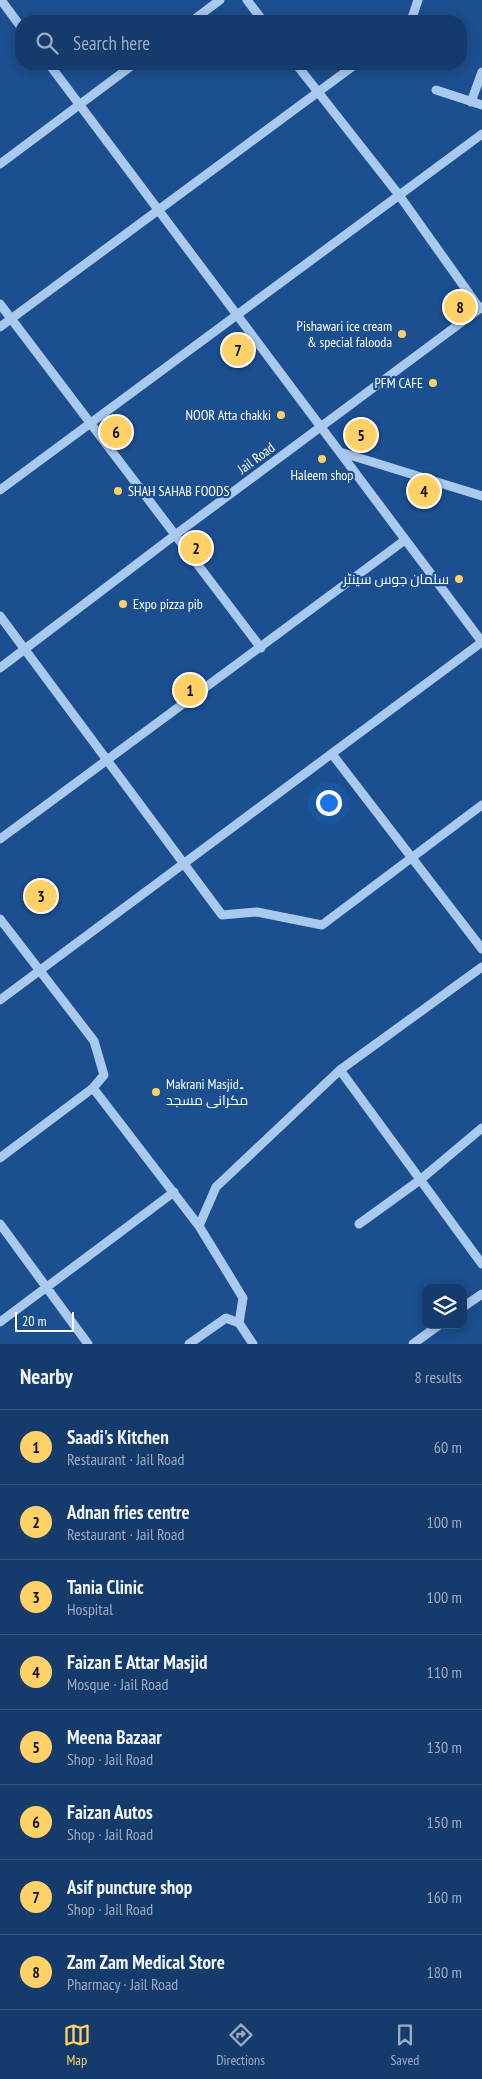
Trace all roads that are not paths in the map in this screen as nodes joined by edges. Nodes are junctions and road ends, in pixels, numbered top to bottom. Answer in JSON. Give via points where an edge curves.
{"nodes":[{"id":1,"x":1,"y":0,"type":"edge"},
{"id":2,"x":220,"y":0,"type":"edge"},
{"id":3,"x":247,"y":0,"type":"edge"},
{"id":4,"x":418,"y":0,"type":"edge"},
{"id":5,"x":200,"y":15,"type":"edge"},
{"id":6,"x":258,"y":15,"type":"edge"},
{"id":7,"x":413,"y":15,"type":"edge"},
{"id":8,"x":15,"y":19,"type":"edge"},
{"id":9,"x":54,"y":70,"type":"edge"},
{"id":10,"x":126,"y":70,"type":"edge"},
{"id":11,"x":301,"y":70,"type":"edge"},
{"id":12,"x":348,"y":70,"type":"edge"},
{"id":13,"x":482,"y":72,"type":"edge"},
{"id":14,"x":436,"y":90,"type":"dead end"},
{"id":15,"x":318,"y":92,"type":"junction"},
{"id":16,"x":472,"y":102,"type":"junction"},
{"id":17,"x":79,"y":104,"type":"junction"},
{"id":18,"x":482,"y":105,"type":"edge"},
{"id":19,"x":482,"y":134,"type":"edge"},
{"id":20,"x":0,"y":164,"type":"edge"},
{"id":21,"x":400,"y":195,"type":"junction"},
{"id":22,"x":158,"y":210,"type":"junction"},
{"id":23,"x":0,"y":304,"type":"edge"},
{"id":24,"x":481,"y":308,"type":"edge"},
{"id":25,"x":237,"y":315,"type":"junction"},
{"id":26,"x":11,"y":319,"type":"junction"},
{"id":27,"x":0,"y":327,"type":"edge"},
{"id":28,"x":90,"y":424,"type":"junction"},
{"id":29,"x":321,"y":427,"type":"junction"},
{"id":30,"x":340,"y":452,"type":"junction"},
{"id":31,"x":0,"y":490,"type":"edge"},
{"id":32,"x":482,"y":496,"type":"edge"},
{"id":33,"x":175,"y":535,"type":"junction"},
{"id":34,"x":405,"y":540,"type":"junction"},
{"id":35,"x":0,"y":616,"type":"edge"},
{"id":36,"x":482,"y":642,"type":"edge"},
{"id":37,"x":260,"y":648,"type":"junction"},
{"id":38,"x":25,"y":649,"type":"junction"},
{"id":39,"x":0,"y":668,"type":"edge"},
{"id":40,"x":332,"y":754,"type":"junction"},
{"id":41,"x":108,"y":760,"type":"junction"},
{"id":42,"x":482,"y":805,"type":"edge"},
{"id":43,"x":0,"y":839,"type":"edge"},
{"id":44,"x":411,"y":856,"type":"junction"},
{"id":45,"x":184,"y":863,"type":"junction"},
{"id":46,"x":0,"y":919,"type":"edge"},
{"id":47,"x":482,"y":949,"type":"edge"},
{"id":48,"x":482,"y":967,"type":"edge"},
{"id":49,"x":40,"y":971,"type":"junction"},
{"id":50,"x":0,"y":1000,"type":"edge"},
{"id":51,"x":340,"y":1070,"type":"junction"},
{"id":52,"x":93,"y":1088,"type":"junction"},
{"id":53,"x":482,"y":1128,"type":"edge"},
{"id":54,"x":0,"y":1158,"type":"edge"},
{"id":55,"x":420,"y":1180,"type":"junction"},
{"id":56,"x":174,"y":1192,"type":"junction"},
{"id":57,"x":0,"y":1224,"type":"edge"},
{"id":58,"x":359,"y":1224,"type":"dead end"},
{"id":59,"x":200,"y":1226,"type":"junction"},
{"id":60,"x":482,"y":1264,"type":"edge"},
{"id":61,"x":46,"y":1287,"type":"junction"},
{"id":62,"x":482,"y":1294,"type":"edge"},
{"id":63,"x":467,"y":1304,"type":"edge"},
{"id":64,"x":0,"y":1322,"type":"edge"},
{"id":65,"x":239,"y":1323,"type":"junction"},
{"id":66,"x":433,"y":1329,"type":"edge"},
{"id":67,"x":88,"y":1344,"type":"edge"},
{"id":68,"x":189,"y":1344,"type":"edge"},
{"id":69,"x":253,"y":1344,"type":"edge"},
{"id":70,"x":413,"y":1344,"type":"edge"}],
"edges":[{"from":1,"to":8,"type":"street"},
{"from":2,"to":5,"type":"street"},
{"from":3,"to":6,"type":"street"},
{"from":4,"to":7,"type":"street"},
{"from":9,"to":17,"type":"street"},
{"from":10,"to":17,"type":"street"},
{"from":11,"to":15,"type":"street"},
{"from":12,"to":15,"type":"street"},
{"from":13,"to":16,"type":"street"},
{"from":14,"to":16,"type":"street"},
{"from":15,"to":21,"type":"street"},
{"from":15,"to":22,"type":"street"},
{"from":16,"to":18,"type":"street"},
{"from":17,"to":20,"type":"street"},
{"from":17,"to":22,"type":"street"},
{"from":19,"to":21,"type":"street"},
{"from":21,"to":24,"type":"street"},
{"from":21,"to":25,"type":"street"},
{"from":22,"to":25,"type":"street"},
{"from":22,"to":26,"type":"street"},
{"from":23,"to":26,"type":"street"},
{"from":24,"to":29,"type":"street","name":"Jail Road"},
{"from":25,"to":28,"type":"street"},
{"from":25,"to":29,"type":"street"},
{"from":26,"to":27,"type":"street"},
{"from":26,"to":28,"type":"street"},
{"from":28,"to":31,"type":"street"},
{"from":28,"to":33,"type":"street"},
{"from":29,"to":30,"type":"street"},
{"from":29,"to":33,"type":"street","name":"Jail Road"},
{"from":30,"to":32,"type":"street"},
{"from":30,"to":34,"type":"street"},
{"from":33,"to":37,"type":"street"},
{"from":33,"to":38,"type":"street","name":"Jail Road"},
{"from":34,"to":36,"type":"street"},
{"from":34,"to":37,"type":"street"},
{"from":35,"to":38,"type":"street"},
{"from":36,"to":40,"type":"street"},
{"from":37,"to":41,"type":"street"},
{"from":38,"to":39,"type":"street","name":"Jail Road"},
{"from":38,"to":41,"type":"street"},
{"from":40,"to":44,"type":"street"},
{"from":40,"to":45,"type":"street"},
{"from":41,"to":43,"type":"street"},
{"from":41,"to":45,"type":"street"},
{"from":42,"to":44,"type":"street"},
{"from":44,"to":45,"type":"street","via":[[322,926],[257,912],[222,914]]},
{"from":44,"to":47,"type":"street"},
{"from":45,"to":49,"type":"street"},
{"from":46,"to":49,"type":"street"},
{"from":48,"to":51,"type":"street"},
{"from":49,"to":50,"type":"street"},
{"from":49,"to":52,"type":"street","via":[[94,1041],[104,1075]]},
{"from":51,"to":55,"type":"street"},
{"from":51,"to":59,"type":"street","via":[[216,1187]]},
{"from":52,"to":54,"type":"street"},
{"from":52,"to":56,"type":"street"},
{"from":53,"to":55,"type":"street"},
{"from":55,"to":58,"type":"street"},
{"from":55,"to":60,"type":"street"},
{"from":56,"to":59,"type":"street"},
{"from":56,"to":61,"type":"street"},
{"from":57,"to":61,"type":"street"},
{"from":59,"to":65,"type":"street","via":[[243,1298]]},
{"from":61,"to":64,"type":"street"},
{"from":61,"to":67,"type":"street"},
{"from":62,"to":63,"type":"street"},
{"from":65,"to":68,"type":"street","via":[[226,1318]]},
{"from":65,"to":69,"type":"street"},
{"from":66,"to":70,"type":"street"}]}
